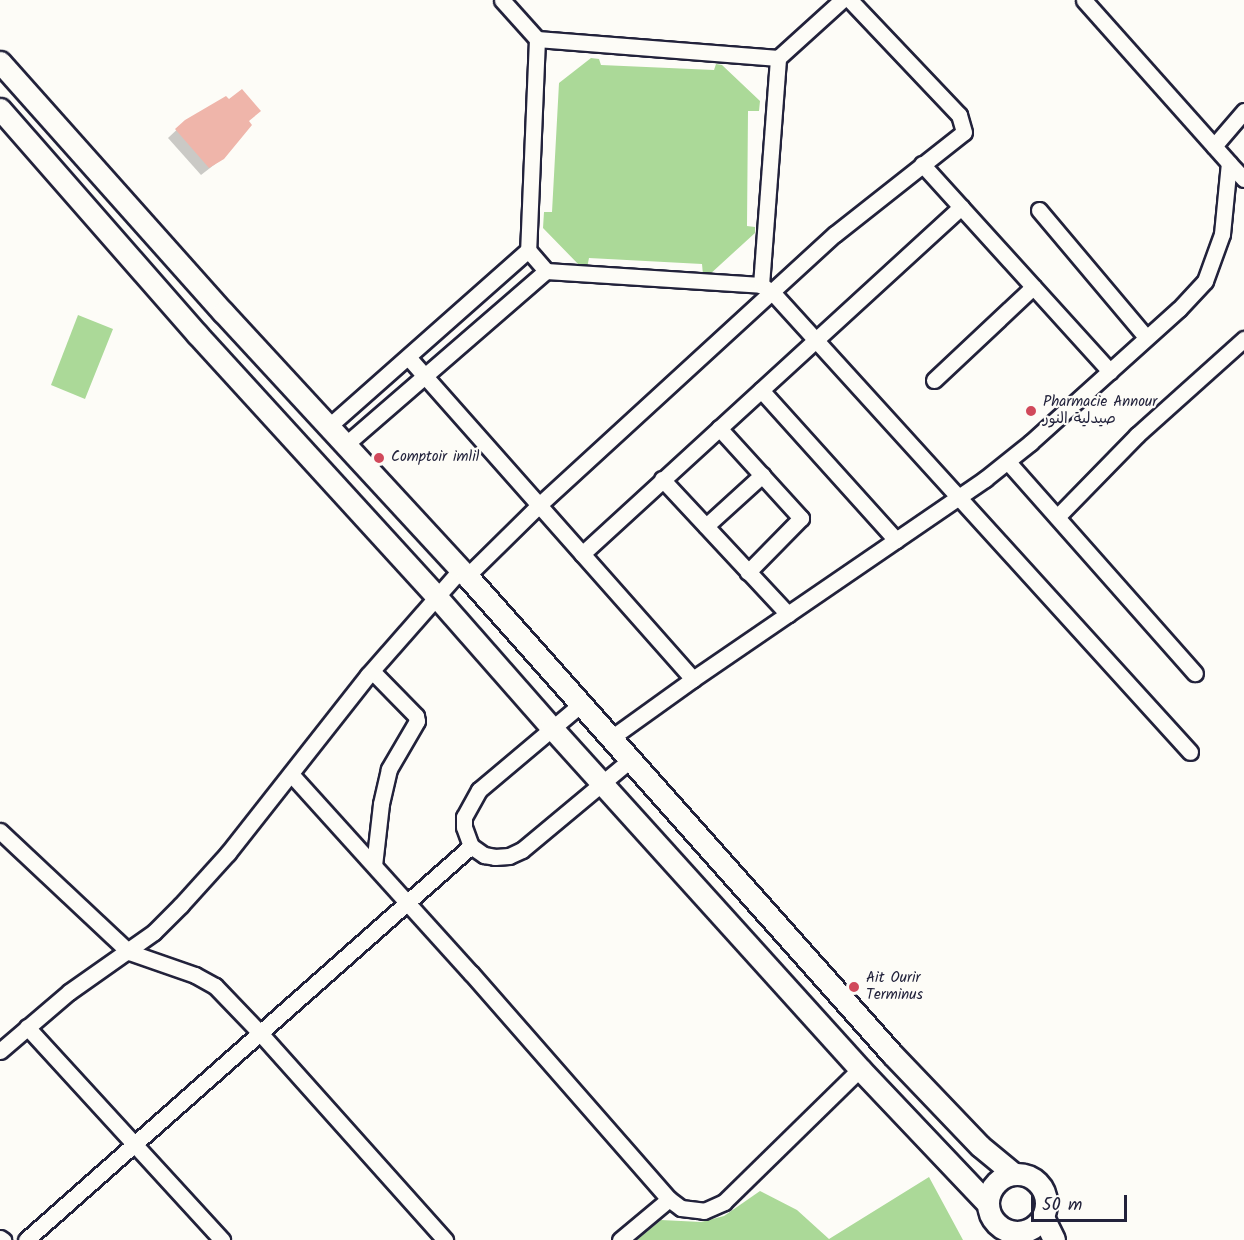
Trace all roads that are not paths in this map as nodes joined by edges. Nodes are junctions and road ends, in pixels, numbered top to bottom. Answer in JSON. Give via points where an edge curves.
{"nodes":[{"id":1,"x":502,"y":0,"type":"edge"},
{"id":2,"x":842,"y":0,"type":"edge"},
{"id":3,"x":850,"y":0,"type":"edge"},
{"id":4,"x":1084,"y":0,"type":"edge"},
{"id":5,"x":537,"y":39,"type":"junction"},
{"id":6,"x":778,"y":58,"type":"junction"},
{"id":7,"x":4,"y":75,"type":"edge"},
{"id":8,"x":0,"y":109,"type":"edge"},
{"id":9,"x":1244,"y":111,"type":"edge"},
{"id":10,"x":1214,"y":146,"type":"junction"},
{"id":11,"x":1229,"y":163,"type":"junction"},
{"id":12,"x":922,"y":164,"type":"junction"},
{"id":13,"x":1244,"y":179,"type":"edge"},
{"id":14,"x":961,"y":207,"type":"junction"},
{"id":15,"x":1039,"y":210,"type":"dead end"},
{"id":16,"x":528,"y":250,"type":"junction"},
{"id":17,"x":186,"y":270,"type":"junction"},
{"id":18,"x":546,"y":271,"type":"junction"},
{"id":19,"x":1033,"y":287,"type":"junction"},
{"id":20,"x":767,"y":289,"type":"junction"},
{"id":21,"x":160,"y":292,"type":"junction"},
{"id":22,"x":223,"y":312,"type":"junction"},
{"id":23,"x":197,"y":334,"type":"junction"},
{"id":24,"x":1146,"y":337,"type":"junction"},
{"id":25,"x":1244,"y":339,"type":"edge"},
{"id":26,"x":816,"y":341,"type":"junction"},
{"id":27,"x":408,"y":357,"type":"junction"},
{"id":28,"x":1110,"y":371,"type":"junction"},
{"id":29,"x":423,"y":377,"type":"junction"},
{"id":30,"x":934,"y":380,"type":"dead end"},
{"id":31,"x":761,"y":390,"type":"junction"},
{"id":32,"x":328,"y":427,"type":"junction"},
{"id":33,"x":719,"y":428,"type":"junction"},
{"id":34,"x":345,"y":445,"type":"junction"},
{"id":35,"x":1008,"y":462,"type":"junction"},
{"id":36,"x":762,"y":475,"type":"junction"},
{"id":37,"x":662,"y":479,"type":"junction"},
{"id":38,"x":959,"y":498,"type":"junction"},
{"id":39,"x":539,"y":505,"type":"junction"},
{"id":40,"x":1058,"y":517,"type":"junction"},
{"id":41,"x":706,"y":526,"type":"junction"},
{"id":42,"x":896,"y":540,"type":"junction"},
{"id":43,"x":582,"y":554,"type":"junction"},
{"id":44,"x":748,"y":572,"type":"junction"},
{"id":45,"x":464,"y":573,"type":"junction"},
{"id":46,"x":435,"y":595,"type":"junction"},
{"id":47,"x":788,"y":614,"type":"junction"},
{"id":48,"x":372,"y":671,"type":"junction"},
{"id":49,"x":1195,"y":673,"type":"dead end"},
{"id":50,"x":693,"y":679,"type":"junction"},
{"id":51,"x":580,"y":705,"type":"junction"},
{"id":52,"x":551,"y":727,"type":"junction"},
{"id":53,"x":611,"y":738,"type":"junction"},
{"id":54,"x":1190,"y":752,"type":"dead end"},
{"id":55,"x":630,"y":760,"type":"junction"},
{"id":56,"x":291,"y":774,"type":"junction"},
{"id":57,"x":602,"y":782,"type":"junction"},
{"id":58,"x":0,"y":831,"type":"edge"},
{"id":59,"x":471,"y":846,"type":"junction"},
{"id":60,"x":374,"y":865,"type":"junction"},
{"id":61,"x":408,"y":902,"type":"junction"},
{"id":62,"x":129,"y":952,"type":"junction"},
{"id":63,"x":27,"y":1027,"type":"junction"},
{"id":64,"x":260,"y":1033,"type":"junction"},
{"id":65,"x":0,"y":1051,"type":"edge"},
{"id":66,"x":861,"y":1069,"type":"junction"},
{"id":67,"x":134,"y":1144,"type":"junction"},
{"id":68,"x":1014,"y":1174,"type":"junction"},
{"id":69,"x":669,"y":1199,"type":"junction"},
{"id":70,"x":988,"y":1204,"type":"junction"},
{"id":71,"x":1043,"y":1217,"type":"junction"},
{"id":72,"x":1020,"y":1236,"type":"edge"},
{"id":73,"x":26,"y":1240,"type":"edge"},
{"id":74,"x":222,"y":1240,"type":"edge"},
{"id":75,"x":445,"y":1240,"type":"edge"},
{"id":76,"x":620,"y":1240,"type":"edge"},
{"id":77,"x":1054,"y":1240,"type":"edge"}],
"edges":[{"from":1,"to":5,"type":"street"},
{"from":2,"to":6,"type":"street"},
{"from":3,"to":12,"type":"street","via":[[959,115],[963,124],[963,132],[956,140]]},
{"from":4,"to":10,"type":"street"},
{"from":5,"to":6,"type":"street"},
{"from":5,"to":16,"type":"street"},
{"from":6,"to":20,"type":"street"},
{"from":7,"to":17,"type":"main road"},
{"from":8,"to":21,"type":"main road"},
{"from":9,"to":10,"type":"street"},
{"from":10,"to":11,"type":"street"},
{"from":11,"to":13,"type":"street"},
{"from":11,"to":24,"type":"street","via":[[1222,234],[1212,267],[1194,294]]},
{"from":12,"to":14,"type":"street"},
{"from":12,"to":20,"type":"street"},
{"from":14,"to":19,"type":"street"},
{"from":14,"to":26,"type":"street"},
{"from":15,"to":24,"type":"street"},
{"from":16,"to":18,"type":"street"},
{"from":16,"to":27,"type":"street"},
{"from":17,"to":21,"type":"main road"},
{"from":17,"to":22,"type":"main road"},
{"from":18,"to":20,"type":"street"},
{"from":18,"to":29,"type":"street"},
{"from":19,"to":28,"type":"street"},
{"from":19,"to":30,"type":"street"},
{"from":20,"to":26,"type":"street"},
{"from":20,"to":39,"type":"street"},
{"from":21,"to":23,"type":"main road"},
{"from":22,"to":23,"type":"main road"},
{"from":22,"to":32,"type":"main road"},
{"from":23,"to":46,"type":"main road"},
{"from":24,"to":28,"type":"street"},
{"from":25,"to":40,"type":"street","via":[[1137,435]]},
{"from":26,"to":31,"type":"street"},
{"from":26,"to":38,"type":"street"},
{"from":27,"to":29,"type":"street"},
{"from":27,"to":32,"type":"street"},
{"from":28,"to":35,"type":"street"},
{"from":29,"to":34,"type":"street"},
{"from":29,"to":39,"type":"street"},
{"from":31,"to":33,"type":"street"},
{"from":31,"to":42,"type":"street"},
{"from":32,"to":34,"type":"main road"},
{"from":33,"to":36,"type":"street"},
{"from":33,"to":37,"type":"street"},
{"from":34,"to":45,"type":"main road"},
{"from":35,"to":38,"type":"street"},
{"from":35,"to":40,"type":"street"},
{"from":36,"to":41,"type":"street"},
{"from":36,"to":44,"type":"street","via":[[801,518]]},
{"from":37,"to":41,"type":"street"},
{"from":37,"to":43,"type":"street"},
{"from":38,"to":42,"type":"street"},
{"from":38,"to":54,"type":"street"},
{"from":39,"to":43,"type":"street"},
{"from":39,"to":45,"type":"street"},
{"from":40,"to":49,"type":"street"},
{"from":41,"to":44,"type":"street"},
{"from":42,"to":47,"type":"street"},
{"from":43,"to":50,"type":"street"},
{"from":44,"to":47,"type":"street"},
{"from":45,"to":46,"type":"street"},
{"from":45,"to":51,"type":"main road"},
{"from":46,"to":48,"type":"street"},
{"from":46,"to":52,"type":"main road"},
{"from":47,"to":50,"type":"street"},
{"from":48,"to":56,"type":"street"},
{"from":48,"to":60,"type":"street","via":[[417,721],[389,769]]},
{"from":50,"to":53,"type":"street"},
{"from":51,"to":52,"type":"street"},
{"from":51,"to":53,"type":"main road"},
{"from":52,"to":57,"type":"main road"},
{"from":52,"to":59,"type":"street","via":[[478,790],[464,817]]},
{"from":53,"to":55,"type":"main road"},
{"from":55,"to":57,"type":"street"},
{"from":55,"to":68,"type":"main road","via":[[892,1054],[980,1146]]},
{"from":56,"to":60,"type":"street"},
{"from":56,"to":62,"type":"street","via":[[228,853],[154,932]]},
{"from":57,"to":59,"type":"street","via":[[522,850],[495,857]]},
{"from":57,"to":66,"type":"main road"},
{"from":58,"to":62,"type":"street"},
{"from":59,"to":61,"type":"street"},
{"from":60,"to":61,"type":"street"},
{"from":61,"to":64,"type":"street"},
{"from":61,"to":69,"type":"street"},
{"from":62,"to":63,"type":"street","via":[[69,992]]},
{"from":62,"to":64,"type":"street","via":[[215,986]]},
{"from":63,"to":65,"type":"street"},
{"from":63,"to":67,"type":"street"},
{"from":64,"to":67,"type":"street"},
{"from":64,"to":75,"type":"street"},
{"from":66,"to":69,"type":"street","via":[[714,1209],[693,1212]]},
{"from":66,"to":70,"type":"main road"},
{"from":67,"to":73,"type":"street"},
{"from":67,"to":74,"type":"street"},
{"from":68,"to":70,"type":"main road","via":[[995,1184]]},
{"from":68,"to":71,"type":"main road","via":[[1034,1179],[1041,1187],[1047,1207]]},
{"from":69,"to":76,"type":"street"},
{"from":70,"to":72,"type":"main road","via":[[996,1224]]},
{"from":71,"to":72,"type":"main road"},
{"from":71,"to":77,"type":"main road"}]}
